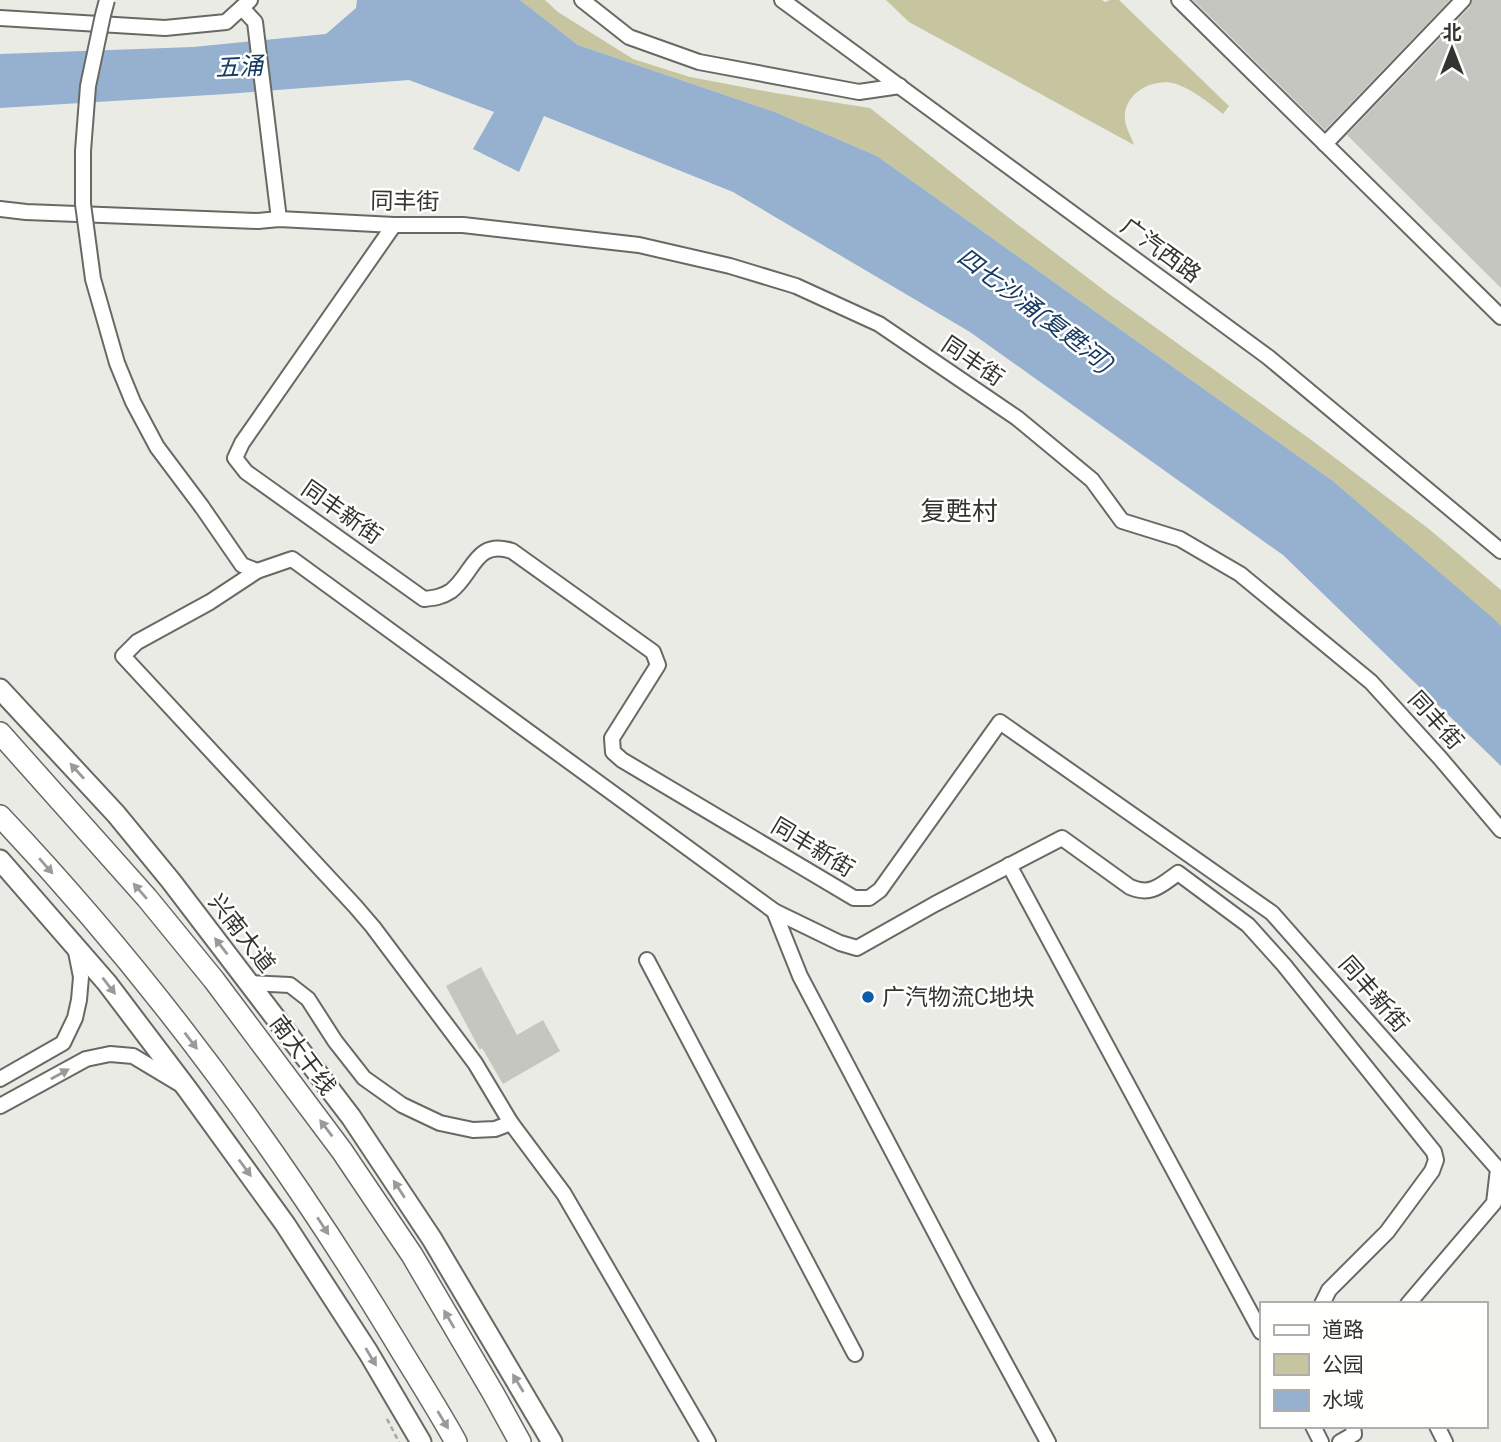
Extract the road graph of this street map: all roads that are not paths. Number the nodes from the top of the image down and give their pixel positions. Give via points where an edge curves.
1 (107, 0) edge
2 (582, 0) edge
3 (782, 0) edge
4 (1179, 0) edge
5 (1464, 0) edge
6 (246, 4) edge
7 (0, 18) edge
8 (900, 86) junction
9 (1325, 144) junction
10 (0, 209) edge
11 (279, 219) junction
12 (394, 225) junction
13 (1501, 317) edge
14 (1501, 551) edge
15 (257, 571) junction
16 (0, 689) edge
17 (0, 733) edge
18 (0, 816) edge
19 (1501, 830) edge
20 (0, 860) edge
21 (1009, 865) junction
22 (775, 911) junction
23 (74, 945) junction
24 (646, 960) dead end
25 (250, 983) junction
26 (0, 1079) edge
27 (188, 1090) junction
28 (0, 1106) edge
29 (511, 1124) junction
30 (1323, 1302) edge
31 (1410, 1302) edge
32 (1260, 1330) edge
33 (855, 1353) dead end
34 (1353, 1428) edge
35 (421, 1442) edge
36 (456, 1442) edge
37 (520, 1442) edge
38 (552, 1442) edge
39 (708, 1442) edge
40 (1048, 1442) edge
41 (1340, 1442) edge

1 - 15 street, bridge via 88,86 83,151 83,204 93,279 117,363 157,447 242,565
2 - 8 street via 629,37 699,62 859,92
3 - 8 street, 广汽西路
4 - 9 street
5 - 9 street
6 - 7 street via 226,22 165,28
6 - 11 street via 255,22
8 - 14 street, 广汽西路 via 1268,357
9 - 13 street
10 - 11 street, 同丰街
11 - 12 street, 同丰街
12 - 19 street, 同丰街 via 463,225 639,246 796,286 879,324 1017,418 1092,480 1122,521 1180,540 1240,574 1371,682
12 - 31 street, 同丰新街 via 242,443 235,458 246,472 424,598 438,598 452,590 485,551 498,547 512,551 653,652 658,665 612,738 613,752 854,898 869,898 880,890 1000,722 1272,913 1498,1169 1494,1203
15 - 22 street via 292,559
15 - 29 street via 137,642 123,656 373,927 475,1063
25 -> 16 main road, 兴南大道 via 116,814
37 -> 17 highway, 南大干线 via 412,1255 342,1151 214,980
18 -> 36 highway via 176,1021 292,1178
20 - 23 main road
21 - 22 street via 857,948
21 - 30 street via 1062,838 1139,891 1157,888 1178,873 1248,925 1434,1152 1432,1171 1392,1226 1329,1290
21 - 32 street
22 - 40 street via 800,976
23 - 26 street via 79,1000 63,1043
23 -> 27 main road
24 - 33 street
25 - 29 street via 289,985 308,999 364,1078 402,1105 440,1123 472,1130
38 -> 25 main road, 兴南大道 via 392,1178
28 -> 27 street via 86,1059 110,1054 133,1056
27 -> 35 main road via 285,1224
29 - 39 street via 564,1194
34 - 41 street via 1354,1434

